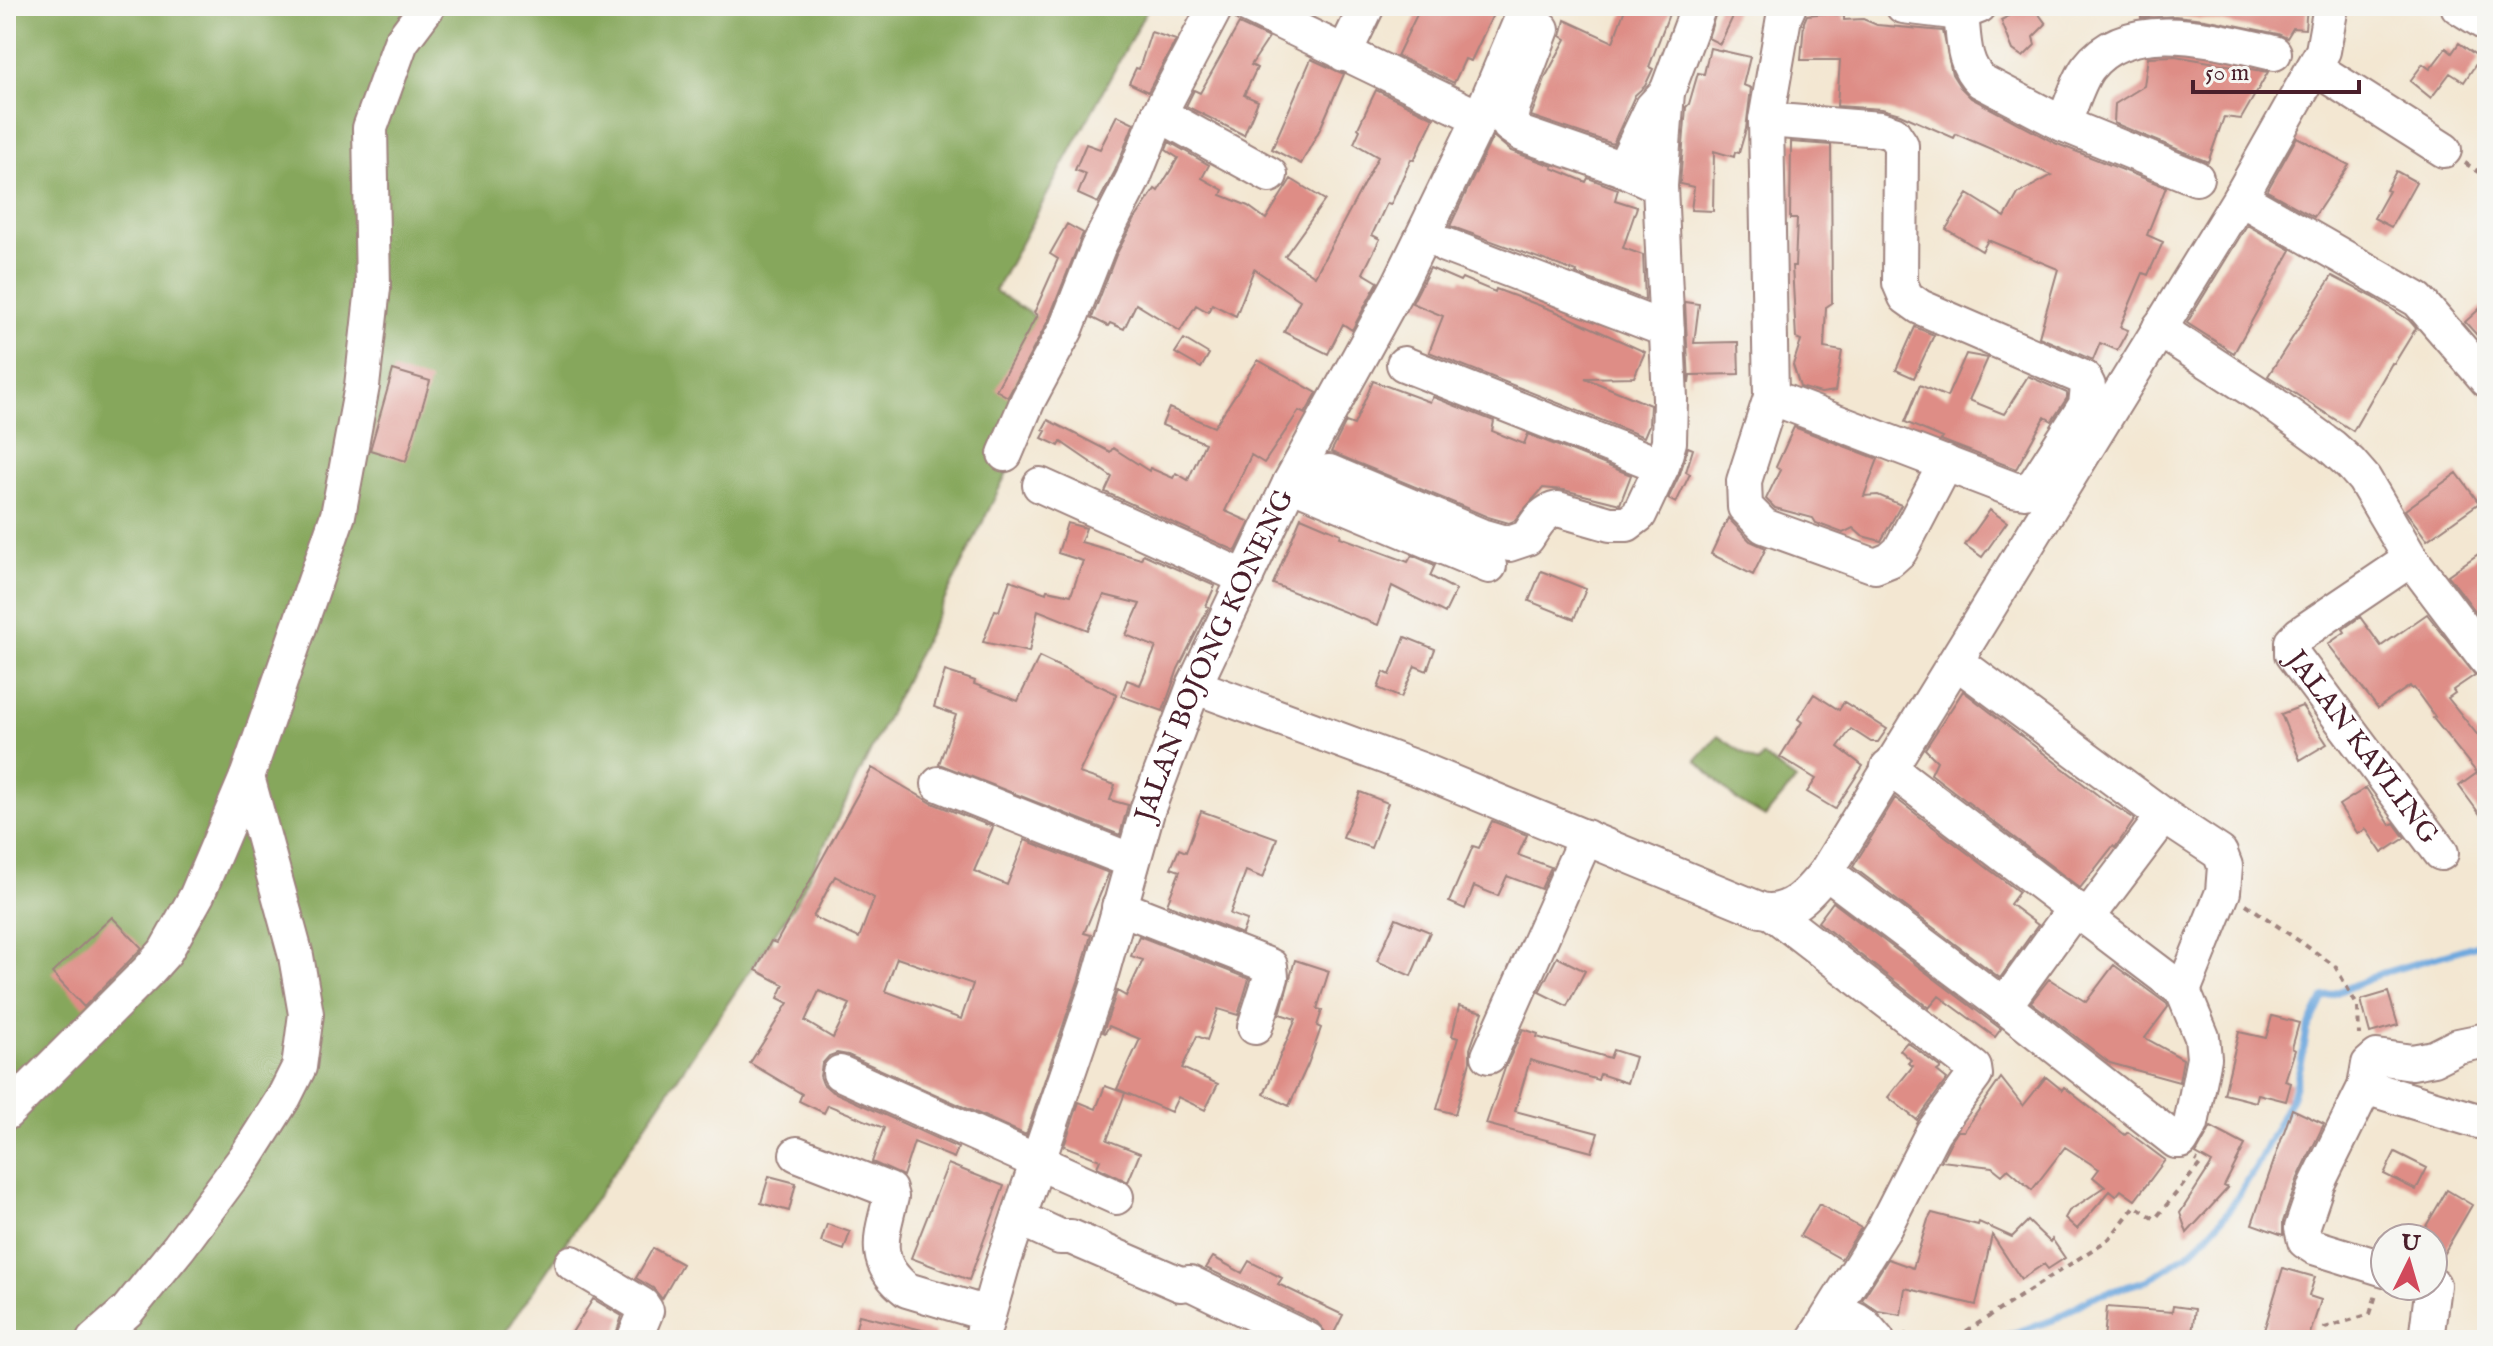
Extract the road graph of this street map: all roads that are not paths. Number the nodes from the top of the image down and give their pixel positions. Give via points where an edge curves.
1 (428, 6) edge
2 (1216, 6) edge
3 (1248, 6) edge
4 (1367, 6) edge
5 (1527, 6) edge
6 (1550, 6) edge
7 (1699, 6) edge
8 (1789, 6) edge
9 (1903, 6) edge
10 (2331, 6) edge
11 (2458, 6) edge
12 (1970, 10) edge
13 (2487, 24) edge
14 (2274, 53) dead end
15 (1344, 54) junction
16 (2315, 68) junction
17 (1667, 92) junction
18 (1159, 114) junction
19 (1480, 118) junction
20 (1766, 120) junction
21 (2063, 124) junction
22 (2444, 150) dead end
23 (1623, 169) junction
24 (1270, 175) dead end
25 (2196, 178) dead end
26 (1660, 186) junction
27 (2240, 198) junction
28 (1445, 245) dead end
29 (2160, 327) junction
30 (1667, 330) junction
31 (1404, 364) dead end
32 (2487, 380) edge
33 (1771, 397) junction
34 (1005, 454) dead end
35 (1946, 463) junction
36 (1662, 466) junction
37 (1329, 472) dead end
38 (1290, 483) junction
39 (1040, 485) dead end
40 (2411, 559) junction
41 (1489, 566) dead end
42 (1246, 578) junction
43 (2487, 660) edge
44 (1957, 662) junction
45 (1194, 686) junction
46 (1888, 767) junction
47 (247, 777) junction
48 (939, 784) dead end
49 (2164, 816) junction
50 (1586, 837) junction
51 (2441, 853) dead end
52 (1132, 861) junction
53 (1826, 872) junction
54 (1119, 907) junction
55 (1773, 913) junction
56 (2081, 913) junction
57 (2183, 991) junction
58 (2004, 1006) junction
59 (1255, 1027) dead end
60 (2487, 1040) edge
61 (1489, 1056) dead end
62 (840, 1073) dead end
63 (2367, 1076) junction
64 (6, 1113) edge
65 (2478, 1121) dead end
66 (797, 1154) dead end
67 (1039, 1163) junction
68 (1116, 1197) dead end
69 (1019, 1218) junction
70 (572, 1263) dead end
71 (2369, 1271) edge
72 (2431, 1302) edge
73 (985, 1327) edge
74 (1822, 1329) edge
75 (94, 1340) edge
76 (634, 1340) edge
77 (1308, 1340) edge
78 (1877, 1340) edge
79 (2426, 1340) edge

1 - 47 street via 401,42 370,128 373,288 362,386 338,515
2 - 18 street
3 - 15 street
4 - 15 street
5 - 19 street, JALAN BOJONG KONENG
6 - 23 street via 1509,125
7 - 17 street
8 - 20 street
9 - 12 street
10 - 16 street
11 - 13 street
12 - 21 street via 1966,57 1971,71
14 - 21 street via 2156,35 2125,41 2087,69
15 - 19 street
16 - 22 street
16 - 27 street
17 - 23 street via 1652,108
17 - 26 street
18 - 24 street
18 - 34 street
19 - 38 street, JALAN BOJONG KONENG via 1399,285
20 - 33 street
20 - 35 street via 1893,133 1901,145 1900,283 1906,297 2084,378 2086,405 2035,484 2025,491
21 - 25 street
23 - 26 street
26 - 30 street
27 - 29 street
27 - 32 street via 2418,300
28 - 30 street
29 - 40 street via 2350,463
29 - 44 street
30 - 36 street via 1670,418
31 - 36 street
33 - 35 street
33 - 35 street via 1744,481 1745,507 1764,526 1875,566 1900,551
36 - 37 street via 1639,515 1627,524 1558,509 1542,516 1527,538 1509,544
38 - 41 street
38 - 42 street, JALAN BOJONG KONENG
39 - 42 street
40 - 43 street
40 - 51 street, JALAN KAVLING via 2300,634 2292,642 2292,654
42 - 45 street, JALAN BOJONG KONENG
44 - 46 street
44 - 49 street
45 - 50 street
45 - 52 street, JALAN BOJONG KONENG
46 - 53 street
46 - 56 street
47 - 64 street via 197,895 165,952
47 - 75 street via 296,956 306,1014 299,1067 246,1157 179,1247 127,1311
48 - 52 street
49 - 56 street
49 - 57 street via 2220,853 2225,866 2223,892
50 - 55 street
50 - 61 street
52 - 54 street, JALAN BOJONG KONENG
53 - 55 street via 1806,896
53 - 58 street
54 - 59 street via 1270,966
54 - 67 street, JALAN BOJONG KONENG
55 - 74 street via 1974,1068 1975,1075 1933,1132 1883,1230
56 - 57 street
56 - 58 street
57 - 58 street via 2202,1037 2204,1058 2191,1124 2181,1141
60 - 63 street via 2412,1062 2377,1057
62 - 67 street
63 - 65 street
63 - 71 street via 2302,1228 2305,1241 2314,1247
66 - 73 street via 889,1190 881,1252 901,1285
67 - 68 street
67 - 69 street, JALAN BOJONG KONENG
69 - 73 street, JALAN BOJONG KONENG
69 - 77 street via 1180,1284 1190,1283
70 - 76 street via 642,1305 645,1320
72 - 79 street
74 - 78 street via 1844,1314

